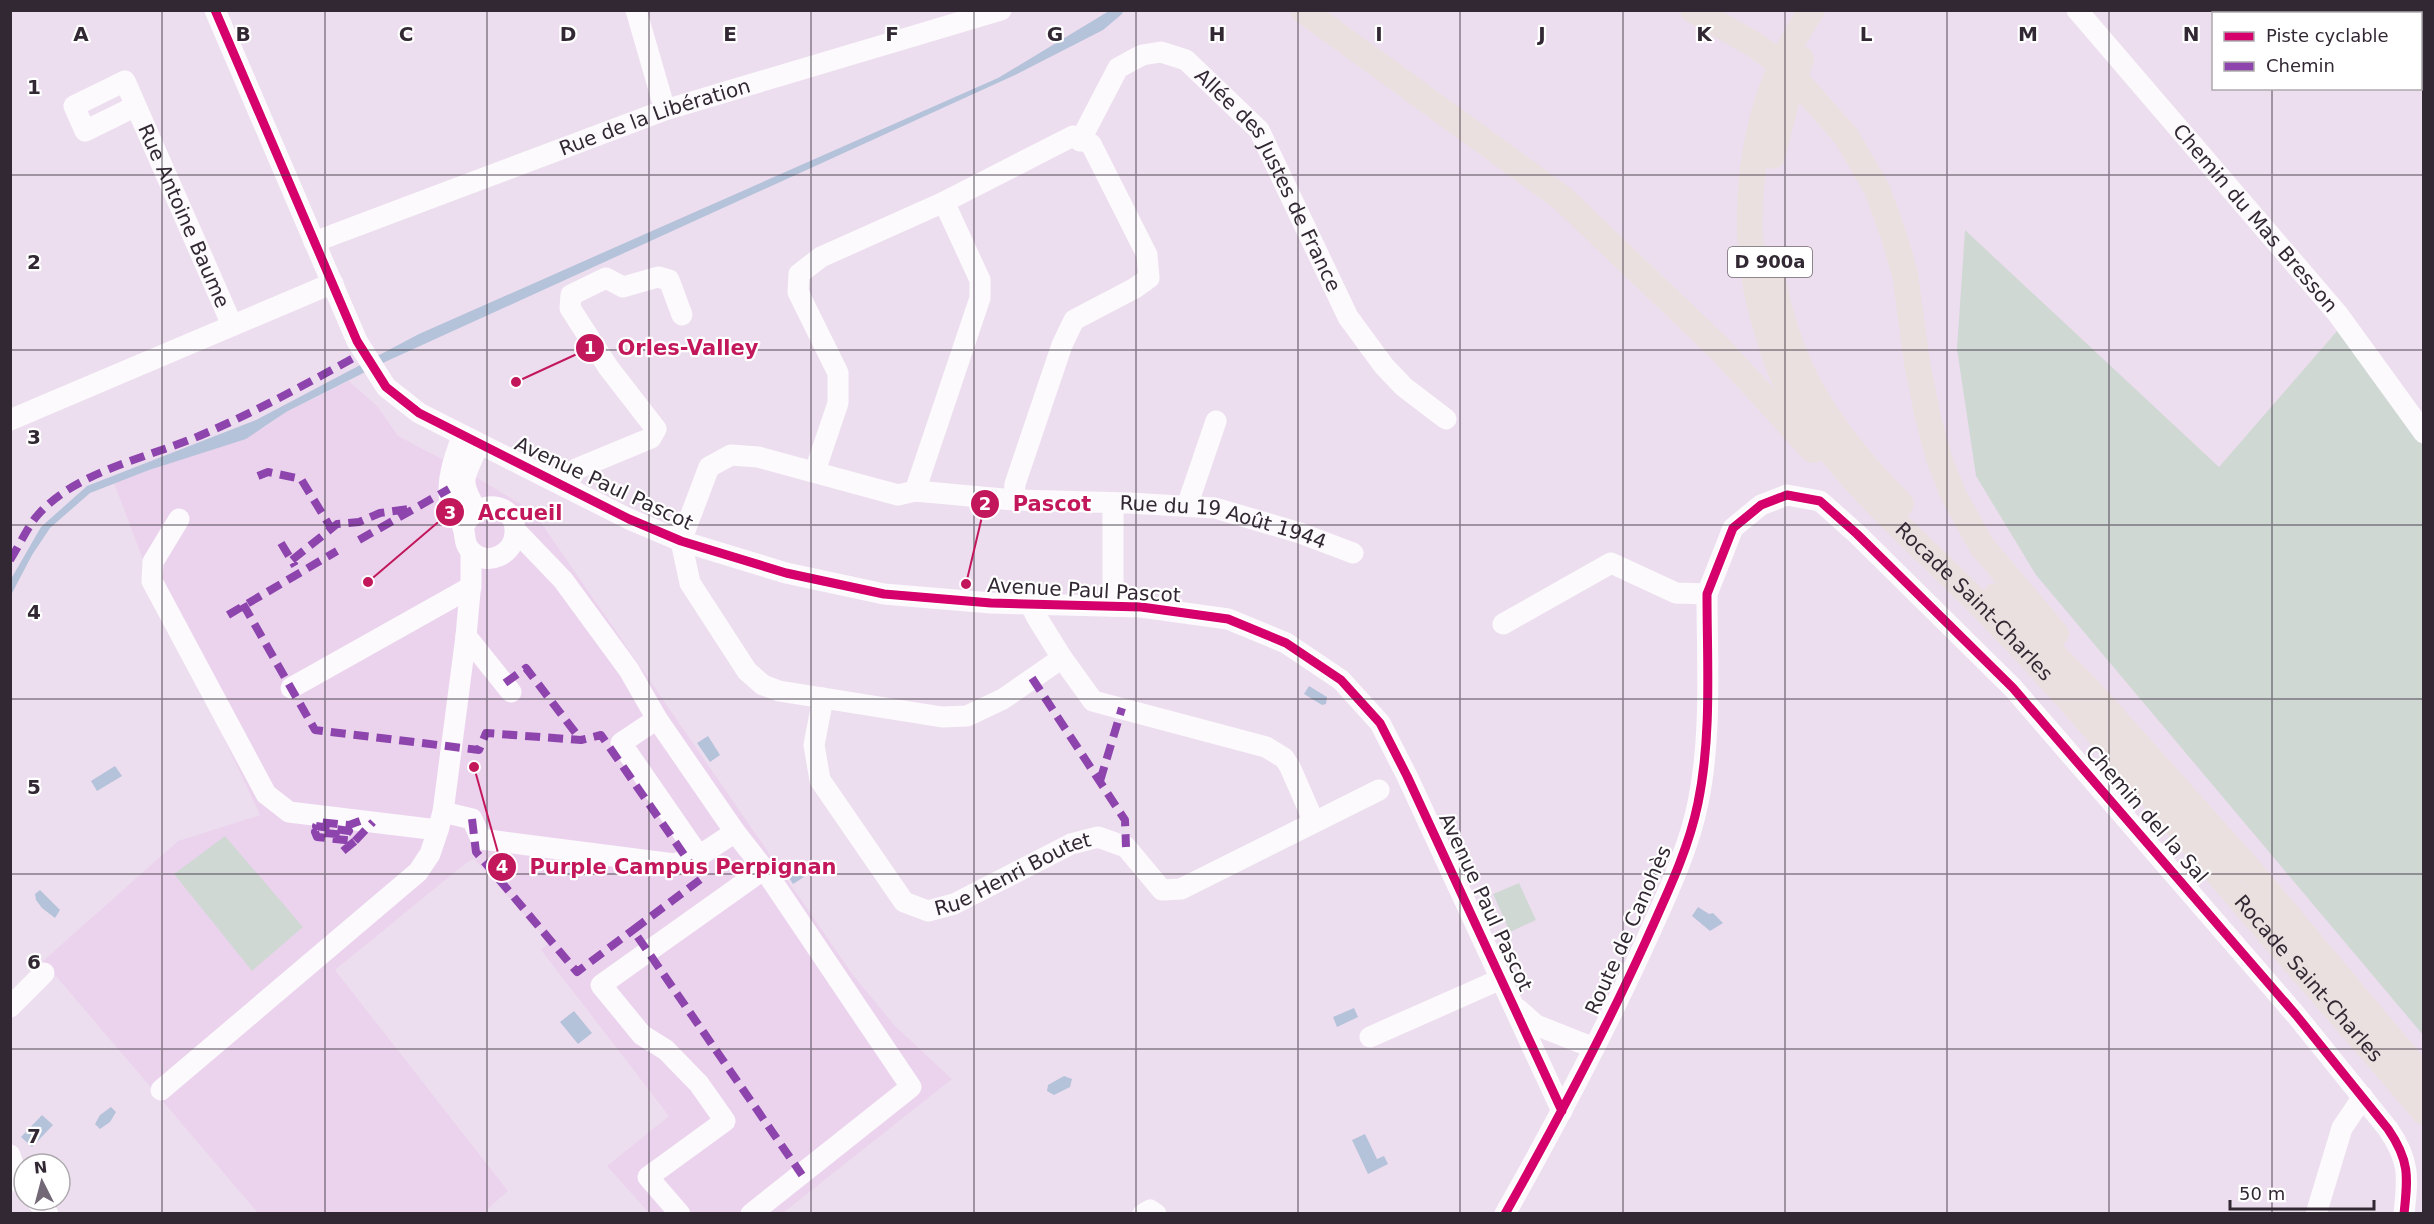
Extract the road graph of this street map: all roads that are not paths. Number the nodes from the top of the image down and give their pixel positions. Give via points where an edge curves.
1 (215, 10) edge
2 (636, 10) edge
3 (1001, 10) edge
4 (1304, 10) edge
5 (1694, 10) edge
6 (1812, 10) edge
7 (1830, 10) edge
8 (2077, 10) edge
9 (136, 106) dead end
10 (664, 110) junction
11 (1080, 141) junction
12 (944, 202) junction
13 (314, 242) junction
14 (333, 283) junction
15 (682, 315) dead end
16 (232, 325) junction
17 (1446, 418) dead end
18 (10, 420) edge
19 (1216, 421) dead end
20 (2424, 433) edge
21 (470, 440) junction
22 (815, 471) junction
23 (566, 487) junction
24 (915, 491) junction
25 (1787, 495) joint
26 (1014, 500) junction
27 (1113, 503) junction
28 (1187, 506) junction
29 (477, 509) junction
30 (179, 519) dead end
31 (463, 528) junction
32 (516, 531) junction
33 (681, 541) junction
34 (536, 553) junction
35 (1353, 553) dead end
36 (488, 555) junction
37 (471, 584) junction
38 (1707, 594) junction
39 (1031, 605) junction
40 (1115, 606) junction
41 (1503, 624) dead end
42 (466, 636) junction
43 (1062, 658) junction
44 (291, 688) dead end
45 (511, 692) dead end
46 (823, 698) junction
47 (657, 719) junction
48 (2108, 745) junction
49 (1380, 790) dead end
50 (441, 821) junction
51 (1314, 822) junction
52 (735, 832) junction
53 (699, 856) junction
54 (2248, 868) junction
55 (764, 869) junction
56 (44, 973) dead end
57 (1501, 979) junction
58 (10, 1007) edge
59 (1515, 1007) junction
60 (1370, 1037) dead end
61 (1594, 1048) junction
62 (2424, 1078) edge
63 (161, 1090) dead end
64 (2363, 1097) junction
65 (1562, 1111) junction
66 (2424, 1112) edge
67 (680, 1214) edge
68 (751, 1214) edge
69 (1143, 1214) edge
70 (1156, 1214) edge
71 (1505, 1214) edge
72 (2316, 1214) edge
73 (2404, 1214) edge

1 - 13 street, Avenue Paul Pascot
2 - 10 street
3 - 10 street, Rue de la Libération
4 - 48 main road via 1562,198 1720,349 1901,542
5 - 54 main road via 1786,68 1846,136 1877,189 1905,274 1917,363 1939,459 1954,496 1981,544
6 - 48 main road, Rocade Saint-Charles / D 900a via 1794,36 1771,89 1756,144 1751,196 1751,244 1759,306 1782,374 1804,415 1848,475 2002,626
7 - 54 main road, Rocade Saint-Charles / D 900a via 1801,58 1786,99 1769,180 1770,261 1776,299 1797,363 1834,426 1889,492 2088,689
8 - 20 street, Chemin du Mas Bresson via 2337,313
9 - 16 street, Rue Antoine Baume
10 - 13 street, Rue de la Libération
11 - 12 street via 1073,136
11 - 17 street, Allée des Justes de France via 1118,68 1142,55 1161,52 1186,60 1259,130 1348,317 1404,387
11 - 26 street via 1091,144 1148,255 1149,278 1074,320 1015,484
12 - 22 street via 821,257 799,274 798,292 838,373 838,403
12 - 24 street via 980,280 980,298
13 - 14 street, Avenue Paul Pascot
14 - 16 street
14 - 21 street, Avenue Paul Pascot via 357,341 386,387 419,413
15 - 23 street via 669,280 658,277 623,287 606,278 571,295 570,308 656,429 651,438 576,470
16 - 18 street
19 - 28 street
21 - 23 street, Avenue Paul Pascot
21 - 29 street via 465,491
21 - 31 street via 449,480 452,511
22 - 24 street, Rue du 19 Août 1944 via 898,495
22 - 33 street, Rue du 19 Août 1944 via 758,457 730,455 710,467
23 - 33 street, Avenue Paul Pascot
24 - 26 street, Rue du 19 Août 1944
25 - 38 street, Route de Canohès via 1761,505 1733,528
25 - 64 street, Chemin del la Sal via 1820,501 2013,688
26 - 27 street, Rue du 19 Août 1944
27 - 28 street, Rue du 19 Août 1944
27 - 40 street
28 - 35 street, Rue du 19 Août 1944 via 1215,508
29 - 31 street
29 - 32 street via 501,508 511,517
30 - 50 street via 153,562 152,581 266,794 290,812
31 - 36 street via 464,541
32 - 34 street
32 - 36 street via 513,544
33 - 39 street, Avenue Paul Pascot via 786,573 884,594
33 - 46 street via 690,583 747,671 763,685 779,691
34 - 36 street
34 - 47 street via 563,580 629,670
36 - 37 street
37 - 42 street
37 - 44 street
38 - 41 street via 1676,593 1611,563
38 - 61 street, Route de Canohès via 1707,744 1698,804 1675,877
39 - 40 street, Avenue Paul Pascot
39 - 43 street
40 - 57 street, Avenue Paul Pascot via 1228,619 1286,643 1341,680 1380,723
42 - 45 street
42 - 50 street
43 - 46 street via 1003,699 967,716 942,717
43 - 51 street via 1094,701 1266,747 1284,758
46 - 51 street, Rue Henri Boutet via 814,745 819,780 904,902 928,910 954,904 1071,844 1098,837 1126,847 1162,891 1181,890
47 - 52 street
47 - 53 street via 621,743
48 - 66 main road, Rocade Saint-Charles / D 900a
49 - 51 street, Rue Henri Boutet
50 - 53 street via 472,819 481,839 674,864
50 - 63 street via 430,854 418,872
52 - 53 street
52 - 55 street
54 - 62 main road, Rocade Saint-Charles / D 900a
55 - 67 street via 601,985 642,1035 666,1050 699,1084 725,1121 648,1177
55 - 68 street via 911,1087
56 - 58 street
57 - 59 street, Avenue Paul Pascot
57 - 60 street
59 - 61 street, Avenue Paul Pascot via 1536,1025
59 - 65 street, Avenue Paul Pascot
61 - 65 street, Route de Canohès
64 - 72 street via 2342,1128
64 - 73 street, Chemin del la Sal via 2401,1149 2408,1182
65 - 71 street, Route de Canohès
69 - 70 street via 1150,1210

